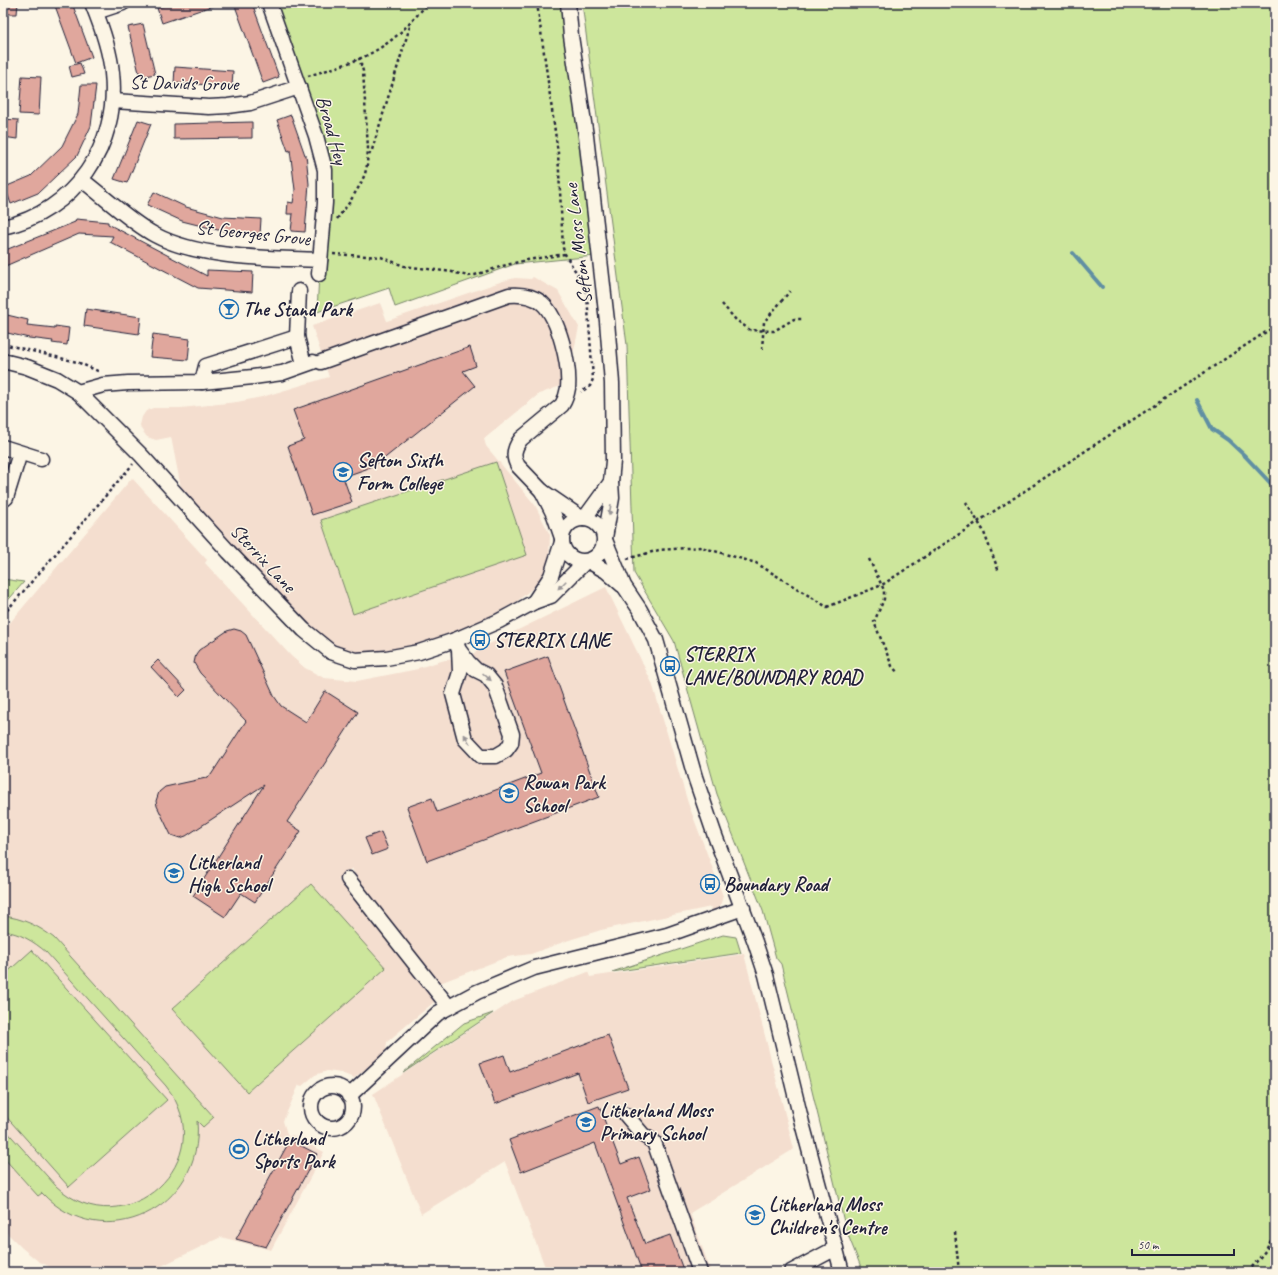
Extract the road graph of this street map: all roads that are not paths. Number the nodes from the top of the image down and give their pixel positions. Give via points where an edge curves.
1 (123, 3) edge
2 (269, 3) edge
3 (568, 3) edge
4 (94, 8) edge
5 (298, 83) junction
6 (113, 101) junction
7 (82, 180) junction
8 (3, 227) edge
9 (320, 262) joint
10 (299, 291) dead end
11 (297, 337) junction
12 (3, 361) edge
13 (313, 363) junction
14 (202, 382) junction
15 (78, 392) junction
16 (3, 447) edge
17 (20, 453) junction
18 (41, 459) dead end
19 (611, 482) junction
20 (542, 491) junction
21 (6, 498) dead end
22 (583, 519) junction
23 (605, 539) junction
24 (562, 540) junction
25 (587, 561) junction
26 (624, 586) junction
27 (534, 602) junction
28 (457, 645) junction
29 (348, 880) dead end
30 (743, 908) junction
31 (449, 1007) junction
32 (349, 1096) dead end
33 (626, 1115) dead end
34 (836, 1248) junction
35 (700, 1272) edge
36 (791, 1272) edge
37 (842, 1272) edge
38 (847, 1272) edge

1 - 4 street
2 - 5 street, Broad Hey
3 - 19 street, Sefton Moss Lane via 586,136 608,337 614,428
4 - 6 street via 110,58
5 - 6 street, St Davids Grove via 250,103 228,106
5 - 9 street, Broad Hey via 325,170
6 - 7 street via 105,138
7 - 8 street via 54,206 28,219
7 - 9 street, St Georges Grove via 138,224 172,243 213,252
10 - 11 street
11 - 13 street
11 - 14 street via 206,366
12 - 15 street, Sterrix Lane via 57,379
13 - 14 street via 282,373
13 - 20 street via 509,295 534,298 547,309 555,324 567,377 567,393 562,405 516,444 515,461
14 - 15 street via 128,383
15 - 28 street, Sterrix Lane via 141,455 304,630 331,652 355,660 386,658
16 - 17 street
17 - 18 street
17 - 21 street
19 - 22 street
19 -> 23 street, Sefton Moss Lane via 612,498
20 - 22 street
20 - 24 street via 554,515
22 - 23 street via 595,522
22 - 24 street via 571,523 563,532
23 - 25 street via 598,556
23 - 26 street
24 - 25 street via 568,555 573,559
24 - 27 street, Sterrix Lane via 551,576
25 - 26 street via 606,571
25 -> 27 street, Sterrix Lane via 551,596
26 - 30 street via 656,640 695,777
27 - 28 street, Sterrix Lane
28 -> 28 street via 468,662 486,675 495,686 512,734 511,743 506,750 496,756 481,756 465,739 453,694 460,672
29 - 31 street
30 - 31 street via 668,935 534,968 476,992
30 - 34 street via 766,975
31 - 32 street via 438,1013
33 - 35 street via 643,1135 654,1142
34 - 36 street
34 - 37 street
34 - 38 street

